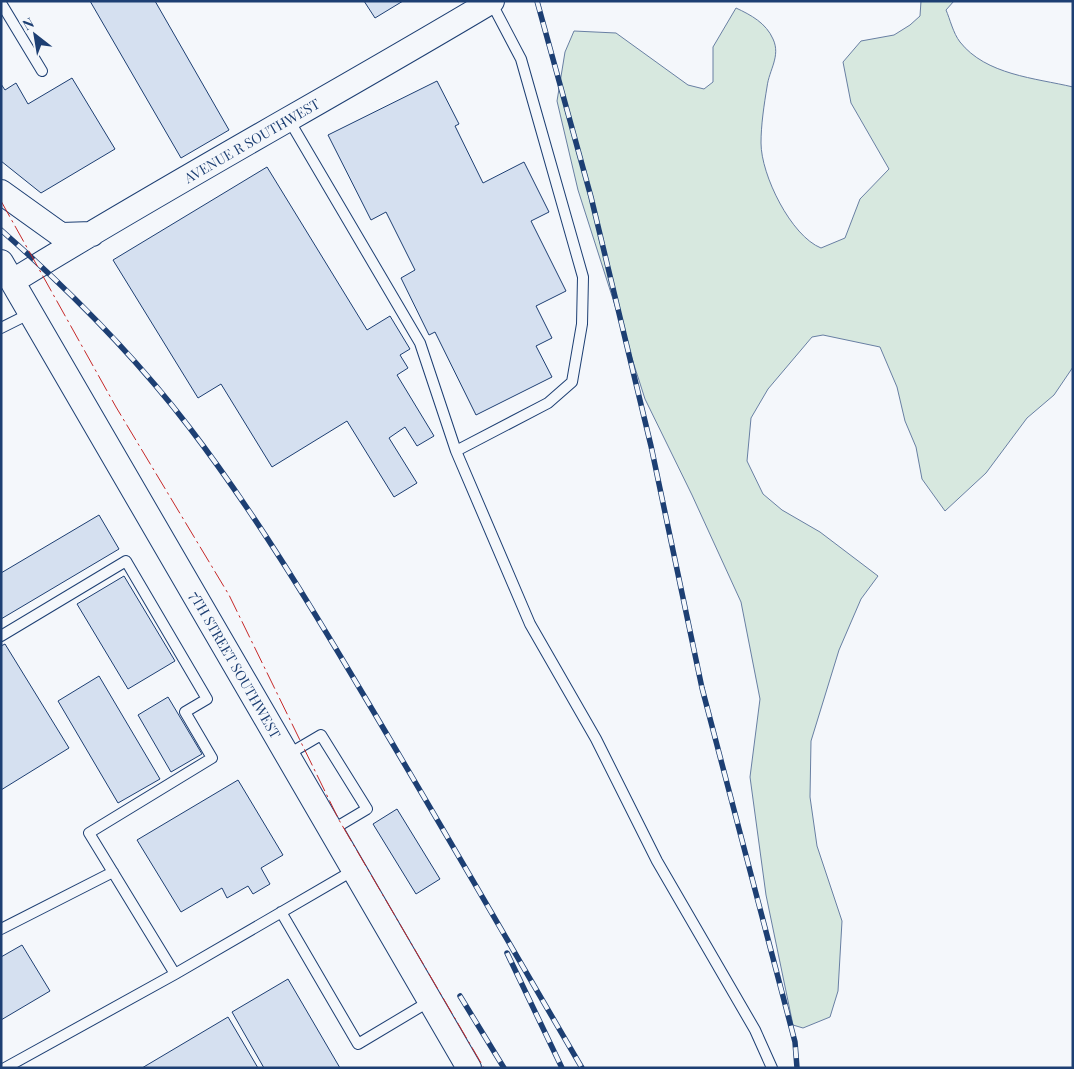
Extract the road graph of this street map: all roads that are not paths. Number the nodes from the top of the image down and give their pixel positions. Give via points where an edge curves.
1 (491, 1) edge
2 (1, 3) edge
3 (42, 72) dead end
4 (289, 120) junction
5 (1, 192) edge
6 (92, 234) junction
7 (7, 272) edge
8 (31, 313) junction
9 (1, 328) edge
10 (456, 451) junction
11 (1, 636) edge
12 (286, 755) junction
13 (330, 831) junction
14 (354, 870) junction
15 (113, 872) junction
16 (281, 912) junction
17 (1, 929) edge
18 (175, 974) junction
19 (430, 1002) junction
20 (5, 1068) edge
21 (470, 1068) edge
22 (772, 1068) edge

1 - 4 street, AVENUE R SOUTHWEST
1 - 10 lane via 521,59 583,277 582,324 572,382 548,403
2 - 3 lane
4 - 6 street, AVENUE R SOUTHWEST
4 - 10 lane via 420,344
5 - 6 street via 61,235
6 - 7 street, AVENUE R SOUTHWEST
7 - 8 street, 7TH STREET SOUTHWEST
8 - 9 lane
8 - 12 street, 7TH STREET SOUTHWEST
10 - 22 lane via 530,624 596,739 657,861 755,1030
11 - 15 lane via 126,561 207,699 185,712 212,758 89,833
12 - 13 street, 7TH STREET SOUTHWEST
12 - 13 lane via 321,734 367,809
13 - 14 street, 7TH STREET SOUTHWEST
14 - 16 lane
14 - 19 street, 7TH STREET SOUTHWEST
15 - 17 lane
15 - 18 lane
16 - 18 lane
16 - 19 lane via 358,1044
18 - 20 lane
19 - 21 street, 7TH STREET SOUTHWEST

